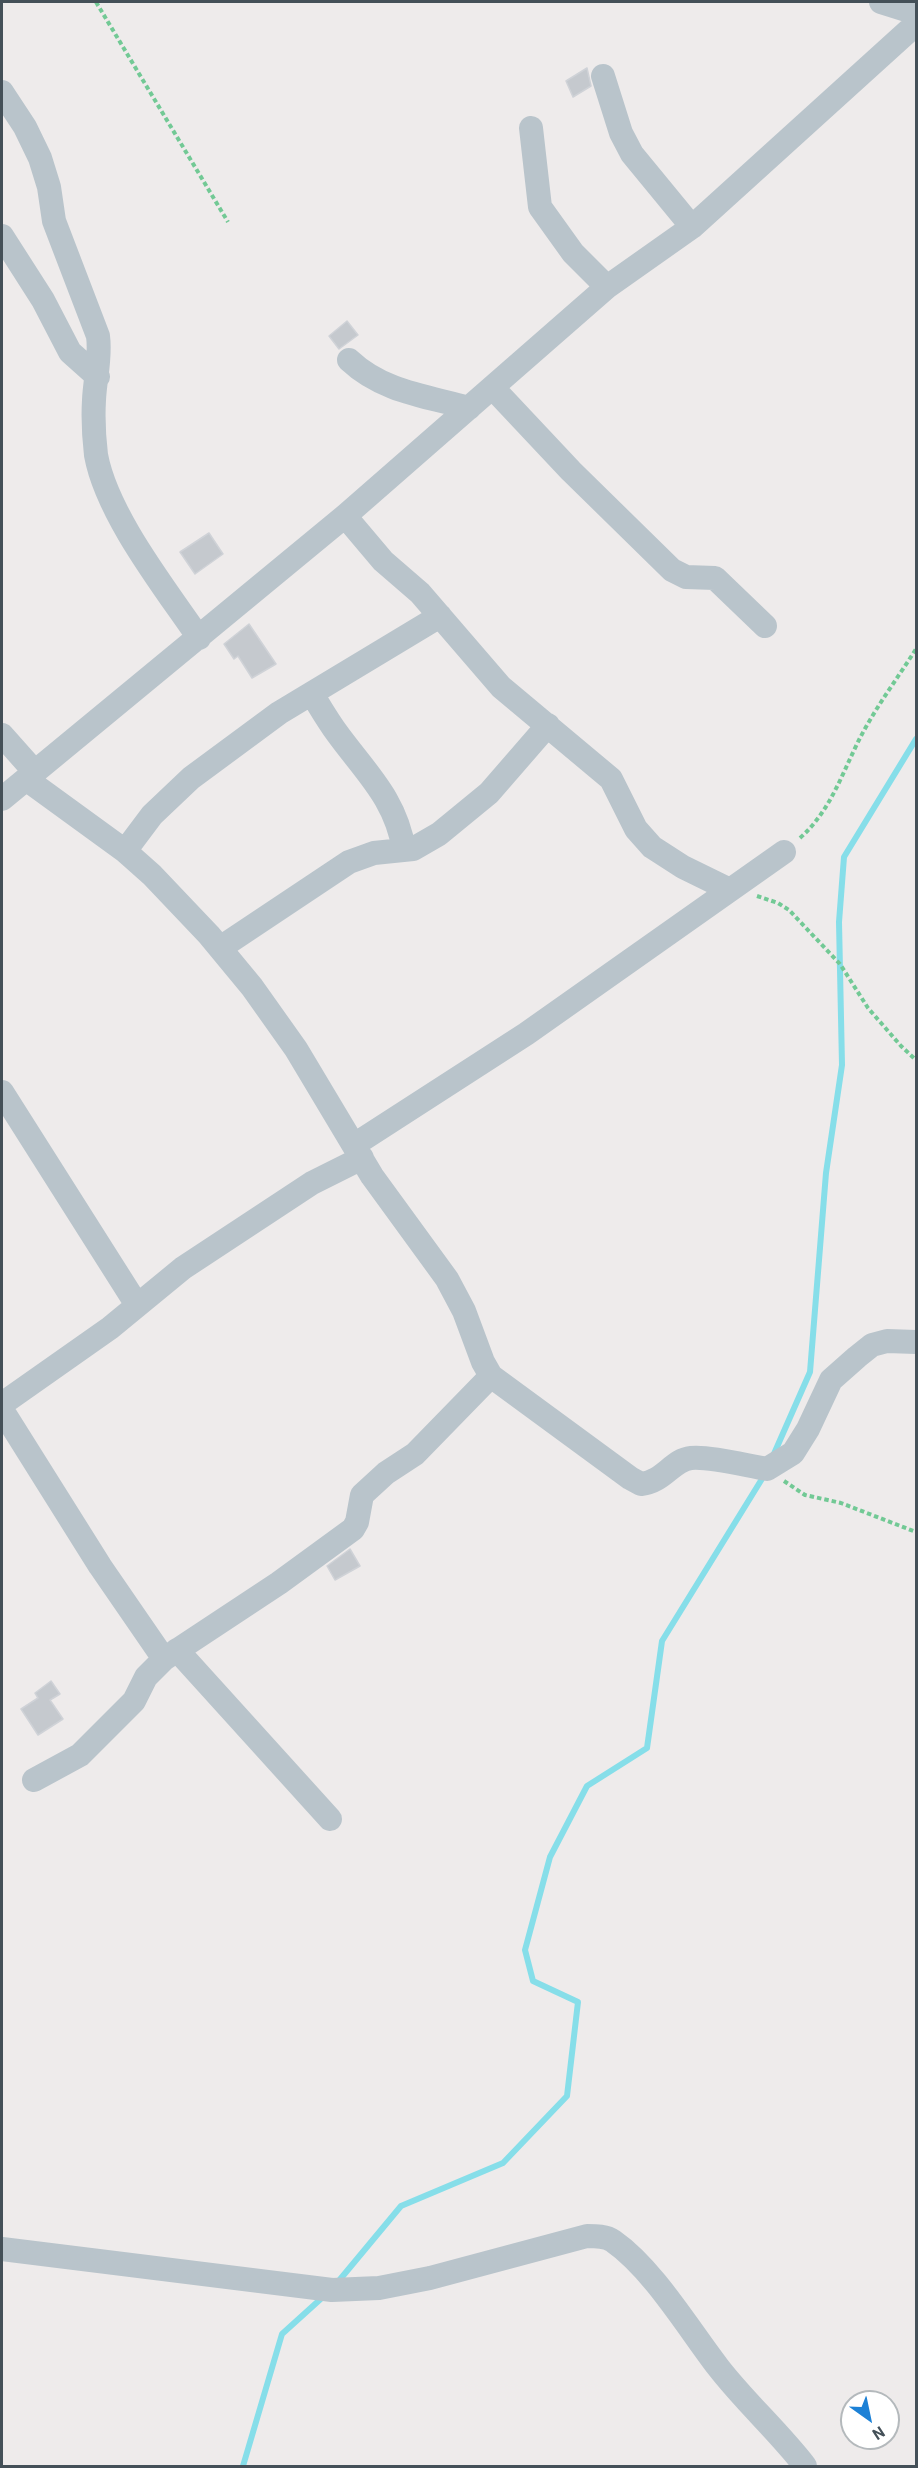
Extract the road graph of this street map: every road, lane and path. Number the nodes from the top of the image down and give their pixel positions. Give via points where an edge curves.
1 (96, 2) edge
2 (881, 2) edge
3 (916, 13) edge
4 (916, 24) edge
5 (603, 76) dead end
6 (2, 92) edge
7 (531, 128) dead end
8 (228, 222) dead end
9 (692, 227) junction
10 (2, 236) edge
11 (608, 287) junction
12 (350, 360) dead end
13 (98, 377) junction
14 (493, 388) junction
15 (469, 408) junction
16 (345, 516) junction
17 (440, 615) junction
18 (765, 626) dead end
19 (199, 638) junction
20 (916, 649) edge
21 (312, 694) junction
22 (548, 725) junction
23 (2, 735) edge
24 (30, 775) junction
25 (2, 799) edge
26 (404, 850) junction
27 (125, 851) junction
28 (784, 852) joint
29 (730, 890) junction
30 (220, 948) junction
31 (916, 1060) edge
32 (2, 1092) edge
33 (358, 1151) junction
34 (137, 1305) junction
35 (916, 1342) edge
36 (491, 1376) junction
37 (2, 1404) edge
38 (2, 1410) edge
39 (767, 1469) junction
40 (916, 1532) edge
41 (171, 1654) junction
42 (34, 1780) dead end
43 (330, 1819) dead end
44 (2, 2249) edge
45 (805, 2466) edge

1 - 8 path
2 - 3 street
4 - 9 street
5 - 9 street via 632,154
6 - 13 street via 40,158 54,222 98,336
7 - 11 street via 540,207 573,253
9 - 11 street
10 - 13 street via 43,300 70,352
11 - 14 street
12 - 15 street via 364,374 389,387
13 - 19 street via 94,399 96,455 108,494 150,567
14 - 15 street
14 - 18 street via 570,471 672,570 686,577 715,578
15 - 16 street
16 - 17 street via 383,561
16 - 19 street
17 - 21 street
17 - 22 street via 501,687
19 - 24 street
20 - 28 path via 858,742 830,804
21 - 26 street via 399,820
21 - 27 street via 279,713 191,778 152,815
22 - 26 street via 489,793 460,819 413,849
22 - 29 street via 611,778 636,829 652,847
23 - 24 street
24 - 25 street
24 - 27 street
26 - 30 street via 374,852 350,862
27 - 30 street
28 - 29 street
29 - 31 path via 772,901 789,910 840,964 868,1008
29 - 33 street
30 - 33 street via 296,1049
32 - 34 street
33 - 34 street via 183,1268
33 - 36 street via 447,1279
34 - 37 street
35 - 39 street via 887,1341 872,1345 857,1357 831,1380 793,1453
36 - 39 street via 641,1484 658,1480 691,1458
36 - 41 street via 416,1454 386,1473 362,1495 353,1529
38 - 41 street via 100,1566
39 - 40 path via 805,1495 841,1503
41 - 42 street via 147,1677 134,1701 80,1755
41 - 43 street
44 - 45 street via 332,2290 380,2288 430,2278 587,2236 611,2239 628,2253 719,2368

